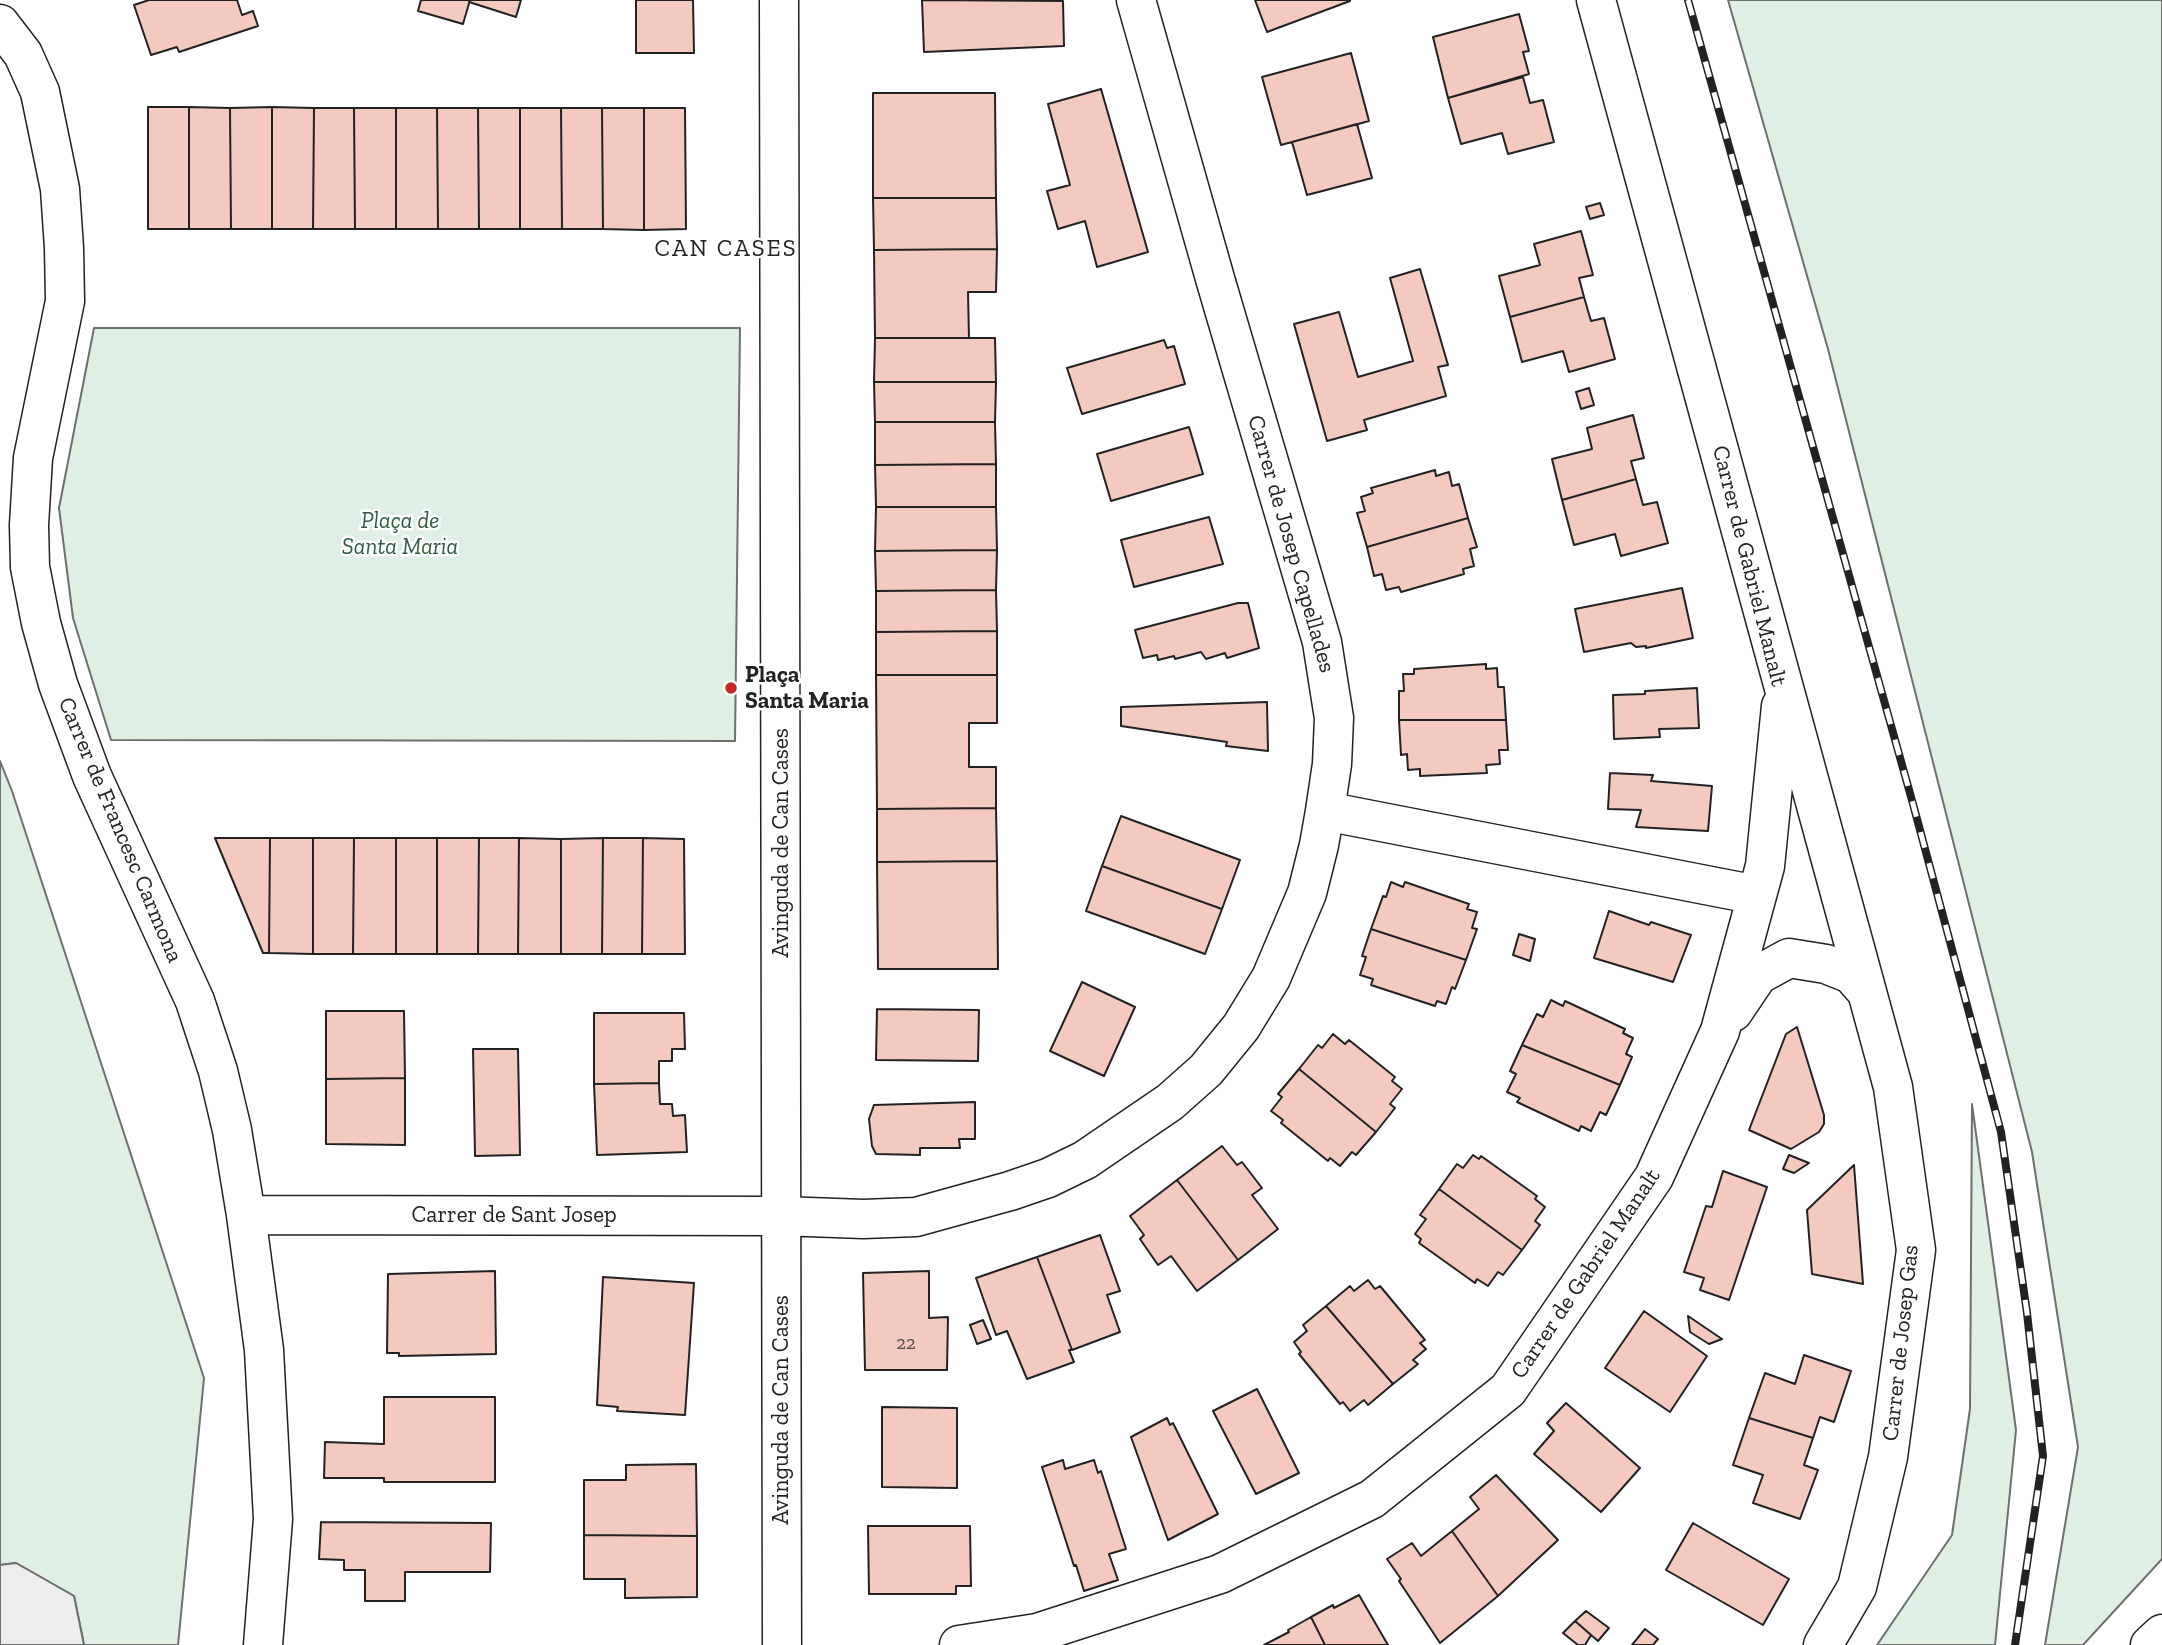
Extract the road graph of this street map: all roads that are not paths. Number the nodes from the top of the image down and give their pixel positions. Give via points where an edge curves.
1 (779, 0) edge
2 (1136, 0) edge
3 (1596, 0) edge
4 (0, 24) edge
5 (1783, 683) junction
6 (1325, 811) junction
7 (1757, 895) junction
8 (1866, 991) junction
9 (1720, 1031) junction
10 (246, 1215) junction
11 (781, 1216) junction
12 (2162, 1634) edge
13 (263, 1645) edge
14 (782, 1645) edge
15 (959, 1645) edge
16 (1823, 1645) edge
17 (2150, 1645) edge

1 - 11 street, Avinguda de Can Cases
2 - 6 street, Carrer de Josep Capellades via 1322,642 1335,718
3 - 5 street, Carrer de Gabriel Manalt
4 - 10 street, Carrer de Francesc Carmona via 23,54 40,92 61,201 65,301 33,458 29,525 30,567 41,623 92,776 195,1001 218,1071
5 - 7 street, Carrer de Gabriel Manalt via 1765,866
5 - 8 street, Carrer de Josep Gas
6 - 7 street
6 - 11 street, Carrer de Josep Capellades via 1307,893 1271,978 1241,1027 1206,1070 1170,1102 1085,1160 1010,1191 916,1217
7 - 9 street, Carrer de Gabriel Manalt
8 - 9 street via 1850,974 1826,964 1789,958 1758,975
8 - 16 street, Carrer de Josep Gas via 1893,1087 1916,1250 1888,1457 1857,1587
9 - 15 street, Carrer de Gabriel Manalt via 1654,1177 1508,1390 1383,1491 1220,1573 1037,1633
10 - 11 street, Carrer de Sant Josep
10 - 13 street, Carrer de Francesc Carmona via 264,1350 273,1520
11 - 14 street, Avinguda de Can Cases
12 - 17 street

